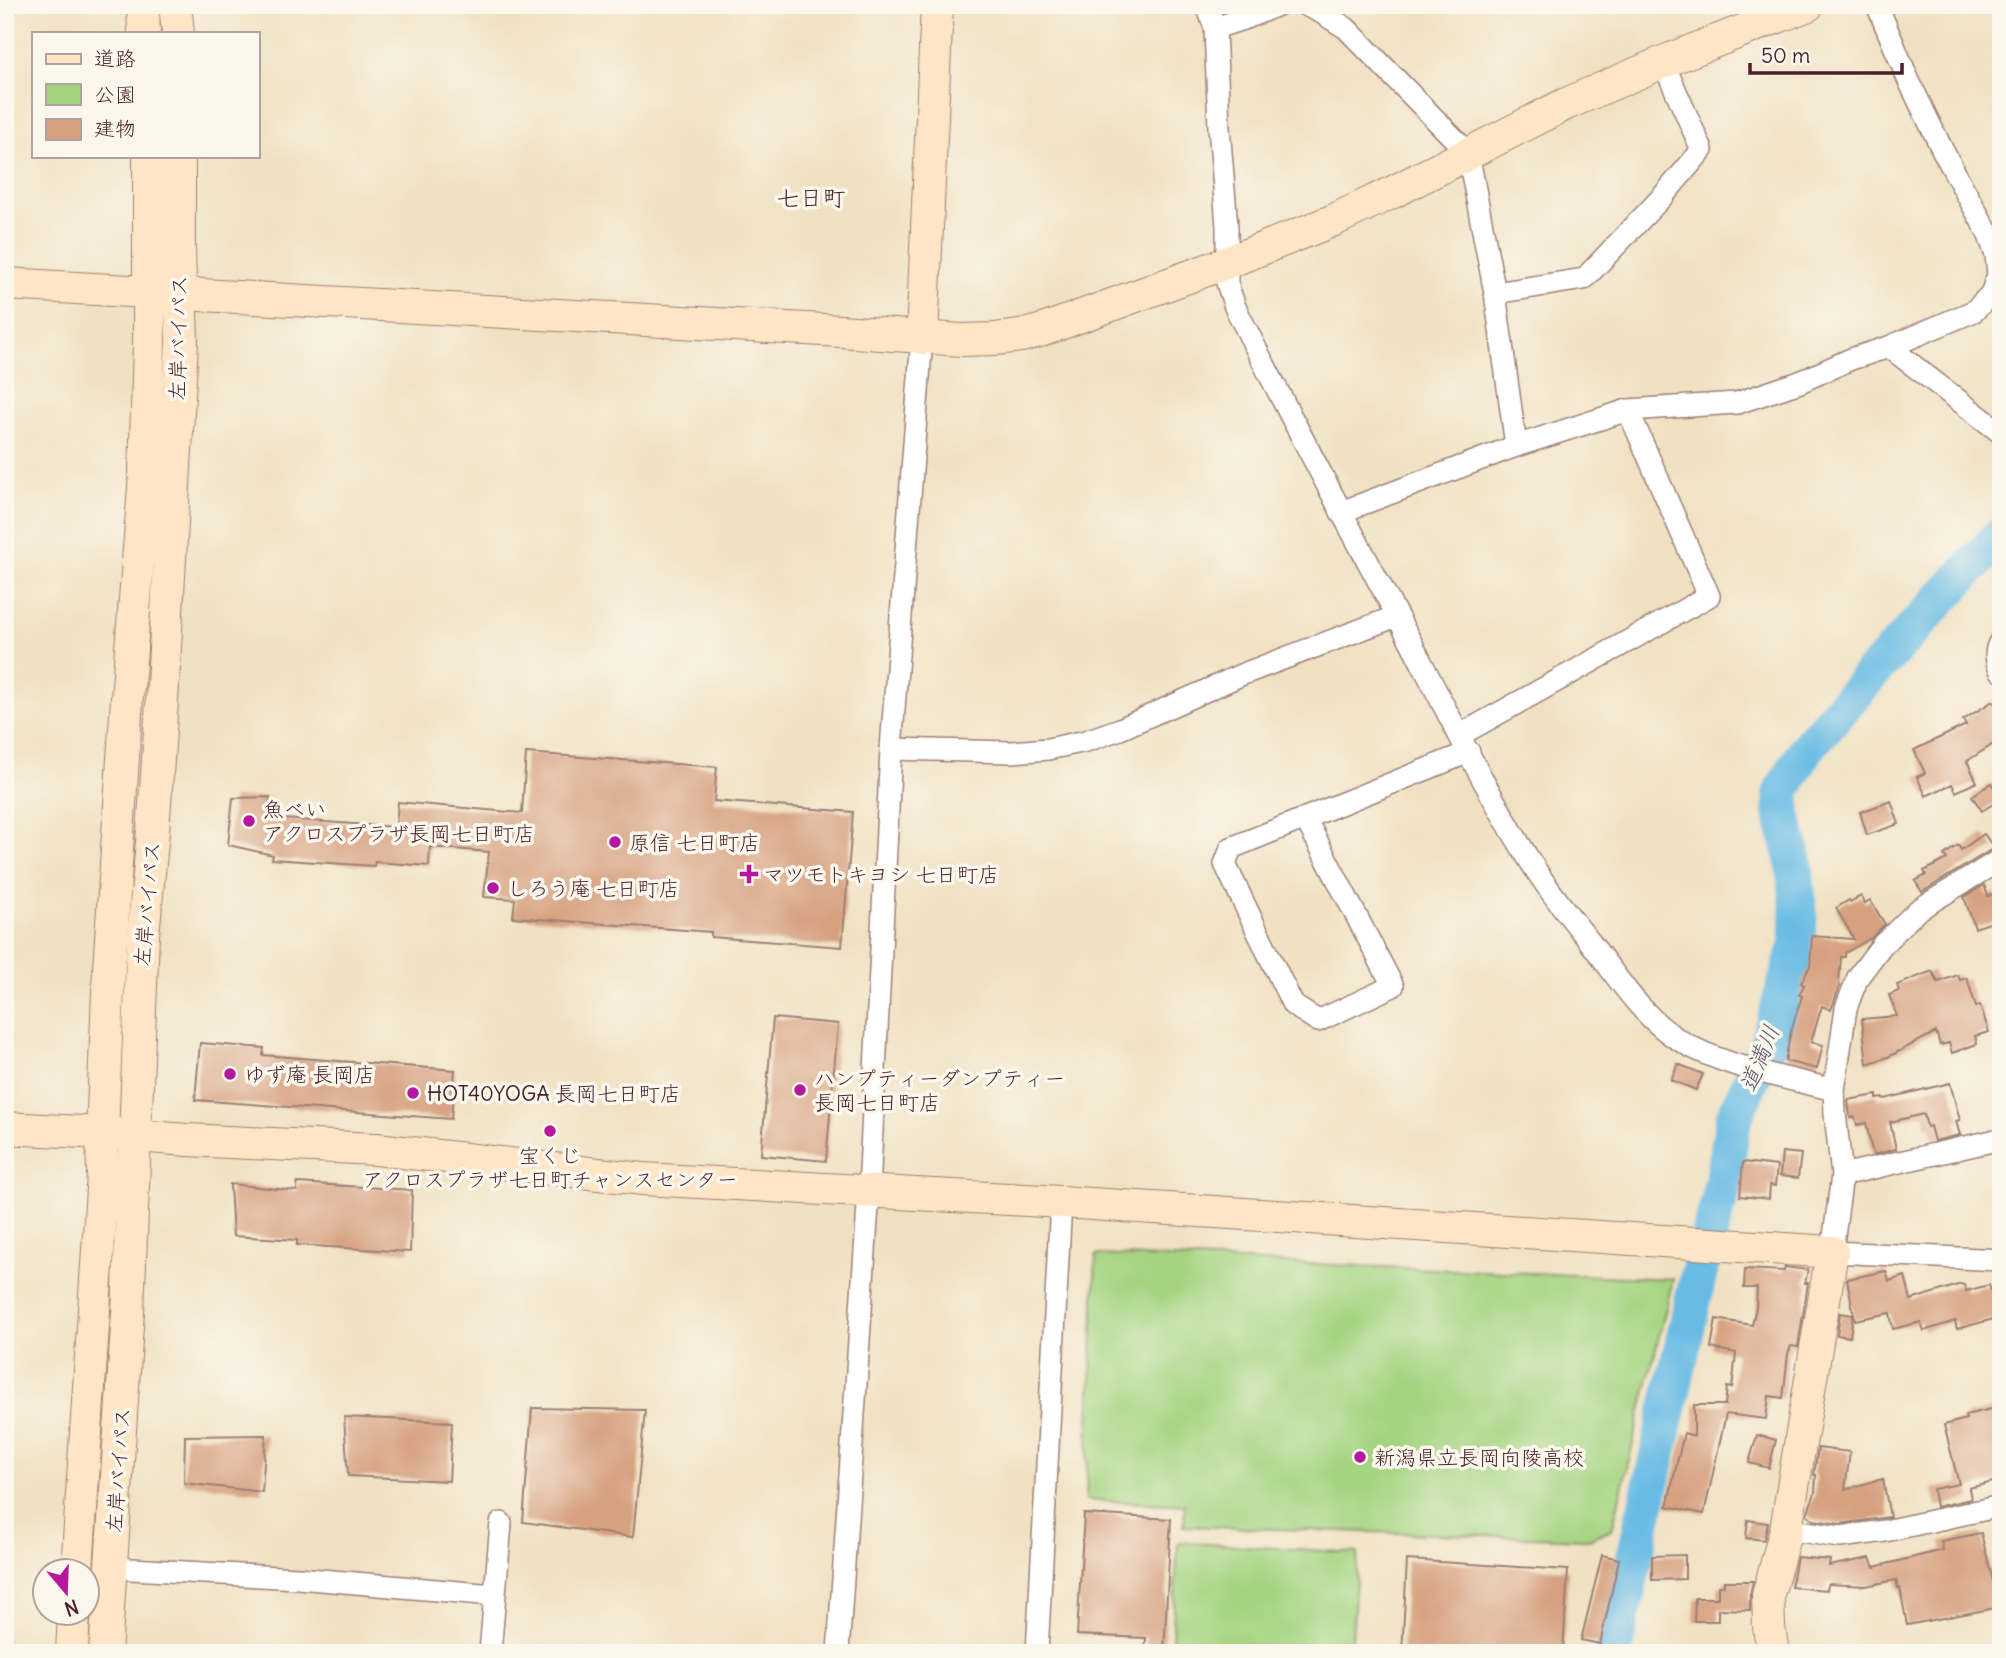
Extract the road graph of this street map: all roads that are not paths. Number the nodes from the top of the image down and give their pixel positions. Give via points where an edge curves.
1 (143, 5) edge
2 (175, 5) edge
3 (937, 5) edge
4 (1207, 5) edge
5 (1278, 5) edge
6 (1305, 5) edge
7 (1808, 5) edge
8 (1877, 5) edge
9 (1215, 28) junction
10 (144, 32) edge
11 (178, 32) edge
12 (1663, 62) junction
13 (1468, 153) junction
14 (149, 158) edge
15 (179, 158) edge
16 (1226, 263) junction
17 (5, 284) edge
18 (1998, 284) edge
19 (165, 292) junction
20 (1495, 293) junction
21 (922, 338) junction
22 (1889, 347) junction
23 (1628, 410) junction
24 (2001, 433) edge
25 (1516, 446) junction
26 (1341, 512) junction
27 (1396, 616) junction
28 (2001, 640) edge
29 (2001, 671) edge
30 (1464, 744) junction
31 (891, 749) junction
32 (1305, 818) junction
33 (2001, 859) edge
34 (1834, 1090) junction
35 (5, 1128) edge
36 (102, 1133) junction
37 (134, 1136) junction
38 (2001, 1139) edge
39 (1842, 1175) junction
40 (869, 1191) junction
41 (1061, 1202) junction
42 (1832, 1252) junction
43 (2001, 1260) edge
44 (2001, 1506) edge
45 (501, 1523) dead end
46 (1786, 1529) junction
47 (78, 1556) edge
48 (112, 1569) junction
49 (494, 1595) junction
50 (73, 1626) edge
51 (72, 1653) edge
52 (105, 1653) edge
53 (490, 1653) edge
54 (838, 1653) edge
55 (1037, 1653) edge
56 (1773, 1653) edge

1 - 10 street
2 - 11 street
3 - 21 street
4 - 9 street
5 - 9 street
6 - 13 street via 1346,28
7 - 12 street
8 - 18 street via 1908,79 1988,233 1996,255
9 - 16 street
12 - 13 street
12 - 20 street via 1702,150 1584,279
13 - 16 street via 1332,221
13 - 20 street
14 - 19 street, 左岸バイパス
15 - 19 street, 左岸バイパス
16 - 21 street via 1021,336
16 - 26 street via 1235,307
17 - 19 street
18 - 22 street via 1974,310
19 - 21 street
19 - 36 street, 左岸バイパス via 127,699
19 - 37 street, 左岸バイパス via 182,342
20 - 25 street
21 - 31 street
22 - 23 street via 1737,403
22 - 24 street
23 - 25 street
23 - 30 street via 1709,596
25 - 26 street
26 - 27 street
27 - 30 street
27 - 31 street via 1086,741 1012,751
28 - 29 street via 1996,647
30 - 32 street
30 - 34 street via 1549,889 1658,1024 1704,1053
31 - 40 street
32 - 32 street via 1231,848 1225,864 1293,1005 1318,1021 1393,986
33 - 34 street via 1918,910 1882,944 1858,977 1846,1008
34 - 39 street
35 - 36 street
36 - 37 street
36 - 47 street, 左岸バイパス
37 - 40 street via 376,1149 643,1179
37 - 48 street, 左岸バイパス
38 - 39 street
39 - 42 street
40 - 41 street
40 - 54 street
41 - 42 street
41 - 55 street
42 - 43 street
42 - 46 street
44 - 46 street via 1840,1537
45 - 49 street
46 - 56 street via 1768,1595
48 - 49 street via 298,1578
48 - 52 street, 左岸バイパス
49 - 53 street
50 - 51 street

